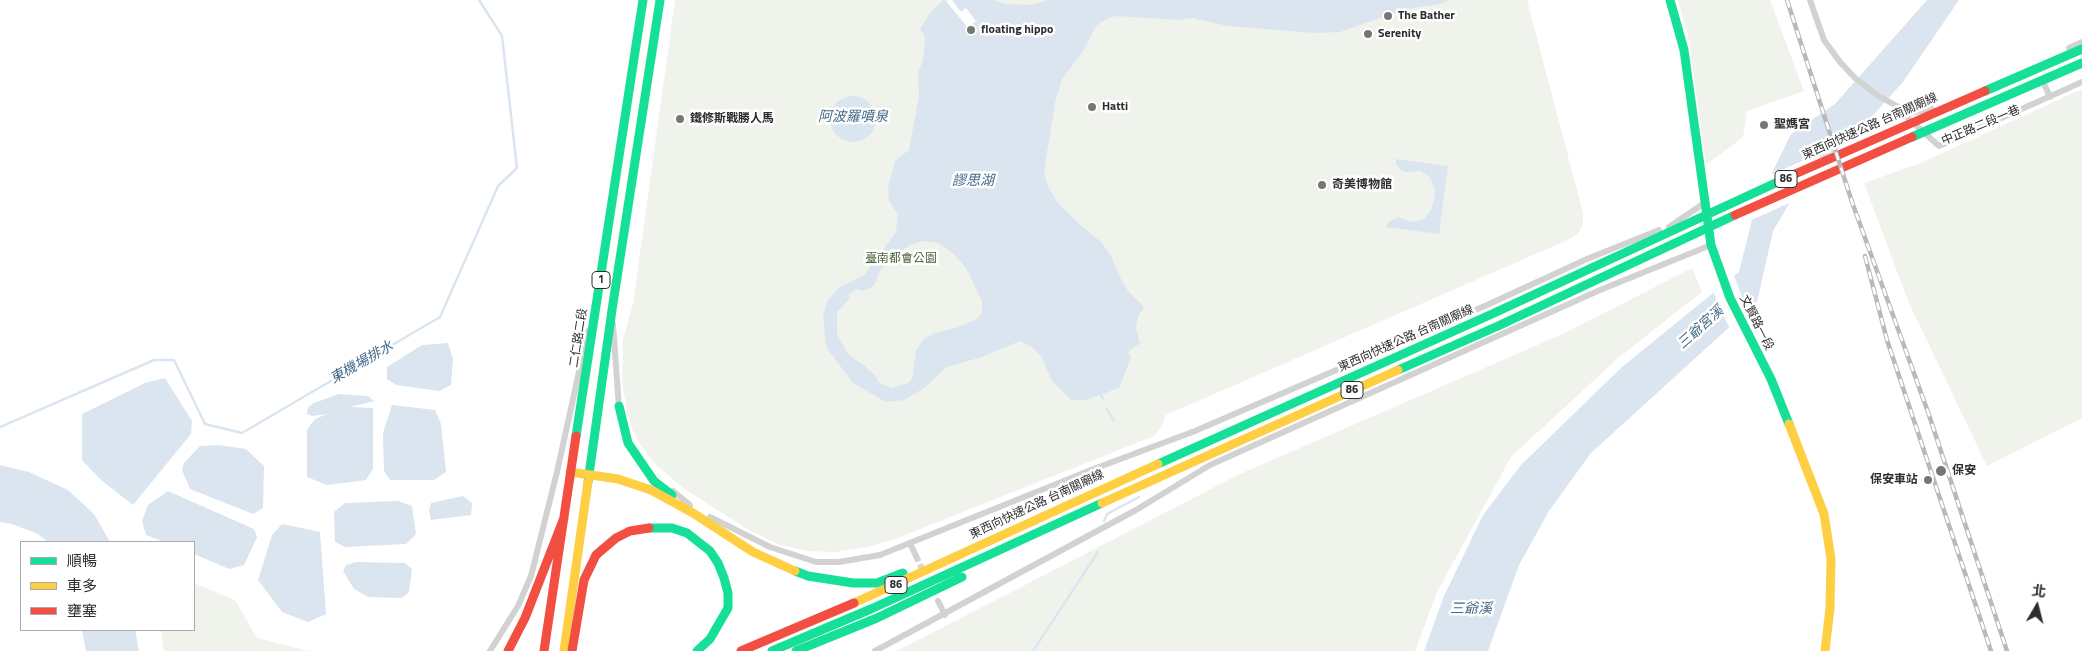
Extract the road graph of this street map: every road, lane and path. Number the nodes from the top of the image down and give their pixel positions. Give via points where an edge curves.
1 (643, 0) edge
2 (660, 0) edge
3 (1670, 0) edge
4 (1810, 0) edge
5 (2082, 42) edge
6 (2082, 49) edge
7 (2035, 63) junction
8 (2082, 63) edge
9 (2082, 82) edge
10 (2050, 97) junction
11 (1890, 103) junction
12 (1706, 202) junction
13 (610, 223) junction
14 (1712, 245) junction
15 (612, 310) junction
16 (618, 406) junction
17 (570, 472) junction
18 (588, 475) junction
19 (693, 513) junction
20 (1048, 513) junction
21 (564, 518) junction
22 (910, 543) junction
23 (916, 556) tunnel mouth
24 (982, 559) junction
25 (938, 601) dead end
26 (945, 615) junction
27 (490, 651) edge
28 (508, 651) edge
29 (544, 651) edge
30 (564, 651) edge
31 (572, 651) edge
32 (698, 651) edge
33 (740, 651) edge
34 (772, 651) edge
35 (796, 651) edge
36 (875, 651) edge
37 (1825, 651) edge

1 - 13 main road, 二仁路二段 / 1
2 - 15 main road, 1
3 - 12 main road, 文賢路一段 via 1684,50
4 - 11 street via 1824,40 1840,62 1855,78
5 - 7 street
6 - 20 main road, 東西向快速公路 台南關廟線 / 86 via 1822,162
7 - 10 street
7 - 11 street via 1929,110 1909,113
8 - 24 main road, 東西向快速公路 台南關廟線 / 86 via 1726,219 1498,326
9 - 10 street, 中正路二段一巷
10 - 11 street, 中正路二段一巷 via 1939,146
12 - 14 main road, 文賢路一段
12 - 22 street via 1669,227 1587,259 1195,431
13 - 17 main road, 二仁路二段 / 1
13 - 27 street via 604,231 581,366 531,576 515,613
14 - 26 street via 1600,290 1210,465
14 - 37 main road, 文賢路一段 via 1730,298 1789,422 1824,514 1831,558
15 - 16 street
15 - 18 main road, 1
16 - 19 main road via 628,443 643,467
16 - 22 street via 642,455 661,482 684,501 747,537 816,562 839,562 880,555
17 - 18 main road
17 - 21 main road, 二仁路二段 / 1
18 - 19 main road via 618,479 651,490
18 - 30 main road, 1
19 - 20 main road via 752,552 785,568 808,576 877,583
20 - 33 main road, 東西向快速公路 台南關廟線 / 86 via 869,597
21 - 28 main road via 525,618
21 - 29 main road, 二仁路二段 / 1
22 - 23 street
24 - 34 main road, 東西向快速公路 台南關廟線 / 86
24 - 35 main road via 962,577 877,618
25 - 26 street
26 - 36 street
31 - 32 main road via 584,580 596,556 616,538 630,531 658,527 687,533 698,541 710,551 724,578 728,608 710,639

